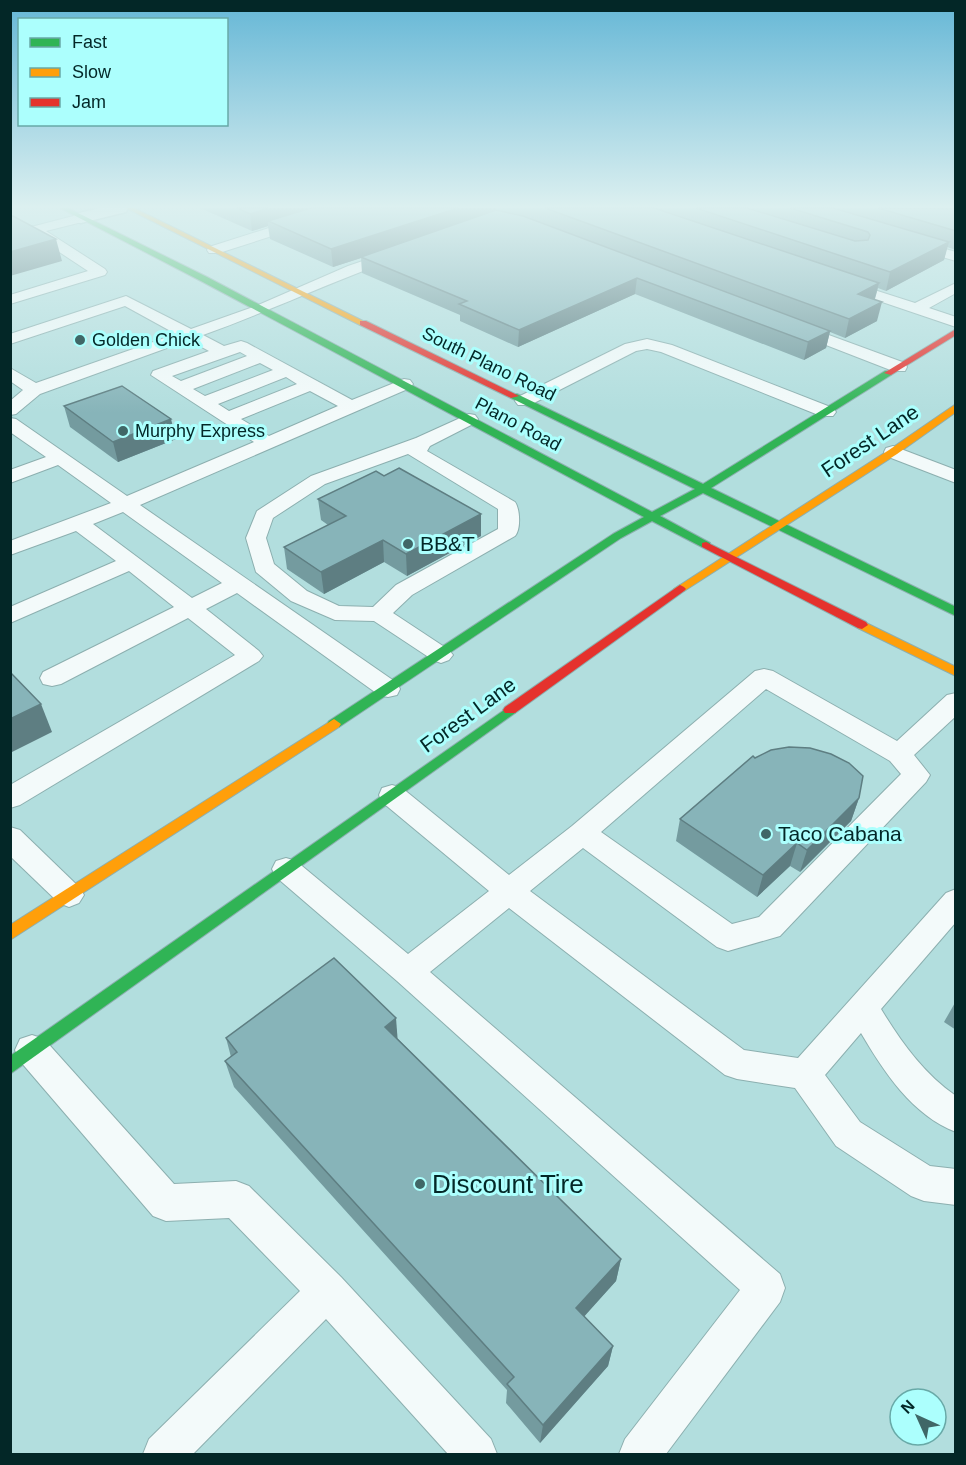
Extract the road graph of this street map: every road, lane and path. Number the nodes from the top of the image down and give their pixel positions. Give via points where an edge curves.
1 (86, 276) edge
2 (196, 276) edge
3 (269, 276) edge
4 (337, 276) edge
5 (827, 278) edge
6 (956, 287) edge
7 (302, 292) junction
8 (10, 300) edge
9 (261, 309) junction
10 (916, 309) junction
11 (782, 322) edge
12 (956, 322) edge
13 (956, 332) edge
14 (189, 334) junction
15 (10, 339) edge
16 (223, 352) junction
17 (261, 357) junction
18 (899, 367) junction
19 (287, 371) junction
20 (10, 373) edge
21 (311, 384) junction
22 (404, 384) junction
23 (179, 388) junction
24 (34, 390) junction
25 (524, 401) junction
26 (204, 403) junction
27 (352, 407) junction
28 (956, 407) edge
29 (10, 410) edge
30 (827, 412) junction
31 (227, 418) junction
32 (469, 418) junction
33 (10, 423) edge
34 (423, 442) junction
35 (268, 443) junction
36 (893, 452) junction
37 (60, 458) junction
38 (10, 477) edge
39 (956, 477) edge
40 (704, 488) junction
41 (124, 505) junction
42 (654, 516) junction
43 (78, 522) junction
44 (778, 527) junction
45 (10, 549) edge
46 (730, 557) junction
47 (132, 562) junction
48 (237, 584) junction
49 (190, 608) junction
50 (956, 612) edge
51 (379, 614) junction
52 (10, 616) edge
53 (441, 656) junction
54 (956, 672) edge
55 (52, 678) dead end
56 (388, 689) junction
57 (956, 701) edge
58 (898, 754) junction
59 (392, 795) junction
60 (10, 798) edge
61 (582, 833) junction
62 (10, 838) edge
63 (286, 869) junction
64 (509, 891) junction
65 (69, 895) junction
66 (956, 901) edge
67 (10, 934) edge
68 (408, 972) junction
69 (863, 1008) junction
70 (21, 1058) edge
71 (805, 1074) junction
72 (956, 1116) edge
73 (956, 1187) edge
74 (327, 1291) junction
75 (164, 1455) edge
76 (476, 1455) edge
77 (640, 1455) edge

1 - 8 lane
2 - 9 main road, Plano Road
3 - 7 main road, South Plano Road
4 - 7 lane
5 - 10 lane
6 - 10 lane
7 - 9 lane
7 - 25 main road, South Plano Road
9 - 14 lane
9 - 22 main road, Plano Road
10 - 12 lane
11 - 18 lane
13 - 18 main road
14 - 15 lane via 126,301
14 - 16 lane
14 - 24 lane
16 - 17 lane via 241,346
16 - 23 lane via 159,375
17 - 19 lane
17 - 23 lane
18 - 30 main road
19 - 21 lane
19 - 26 lane
20 - 24 lane
21 - 27 lane
21 - 31 lane
22 - 27 lane
22 - 32 main road, Plano Road
23 - 26 lane
24 - 29 lane
25 - 30 lane via 631,347 647,344
25 - 40 main road, South Plano Road
26 - 31 lane
27 - 35 lane
28 - 36 main road, Forest Lane
30 - 40 main road
31 - 35 lane
32 - 34 lane
32 - 42 main road, Plano Road
33 - 37 lane
34 - 51 lane via 417,453 508,506 508,532 404,590
34 - 51 lane via 318,480 264,514 256,538 264,567 299,596 335,613
35 - 41 lane
36 - 39 lane
36 - 44 main road, Forest Lane
37 - 38 lane
37 - 41 lane
40 - 42 main road
40 - 44 main road
41 - 43 lane
41 - 48 lane
42 - 46 main road, Plano Road
42 - 53 main road via 617,536
43 - 45 lane
43 - 47 lane
44 - 46 main road, Forest Lane
44 - 50 main road
46 - 54 main road, Plano Road
46 - 59 main road, Forest Lane
47 - 49 lane
47 - 52 lane
48 - 49 lane
48 - 56 lane
49 - 55 lane
49 - 60 lane via 251,656
51 - 53 lane
53 - 56 main road
56 - 65 main road
57 - 58 lane
58 - 61 lane via 764,677
58 - 61 lane via 917,775 769,927 728,938
59 - 63 main road, Forest Lane
59 - 64 lane
61 - 64 lane
62 - 65 lane
63 - 68 lane
63 - 70 main road, Forest Lane
64 - 68 lane
64 - 71 lane via 737,1064
65 - 67 main road
66 - 69 lane
68 - 77 lane via 766,1288
69 - 71 lane
69 - 72 lane via 895,1060 938,1105
70 - 74 lane via 166,1203 236,1199
71 - 73 lane via 848,1134 924,1183
74 - 75 lane
74 - 76 lane

